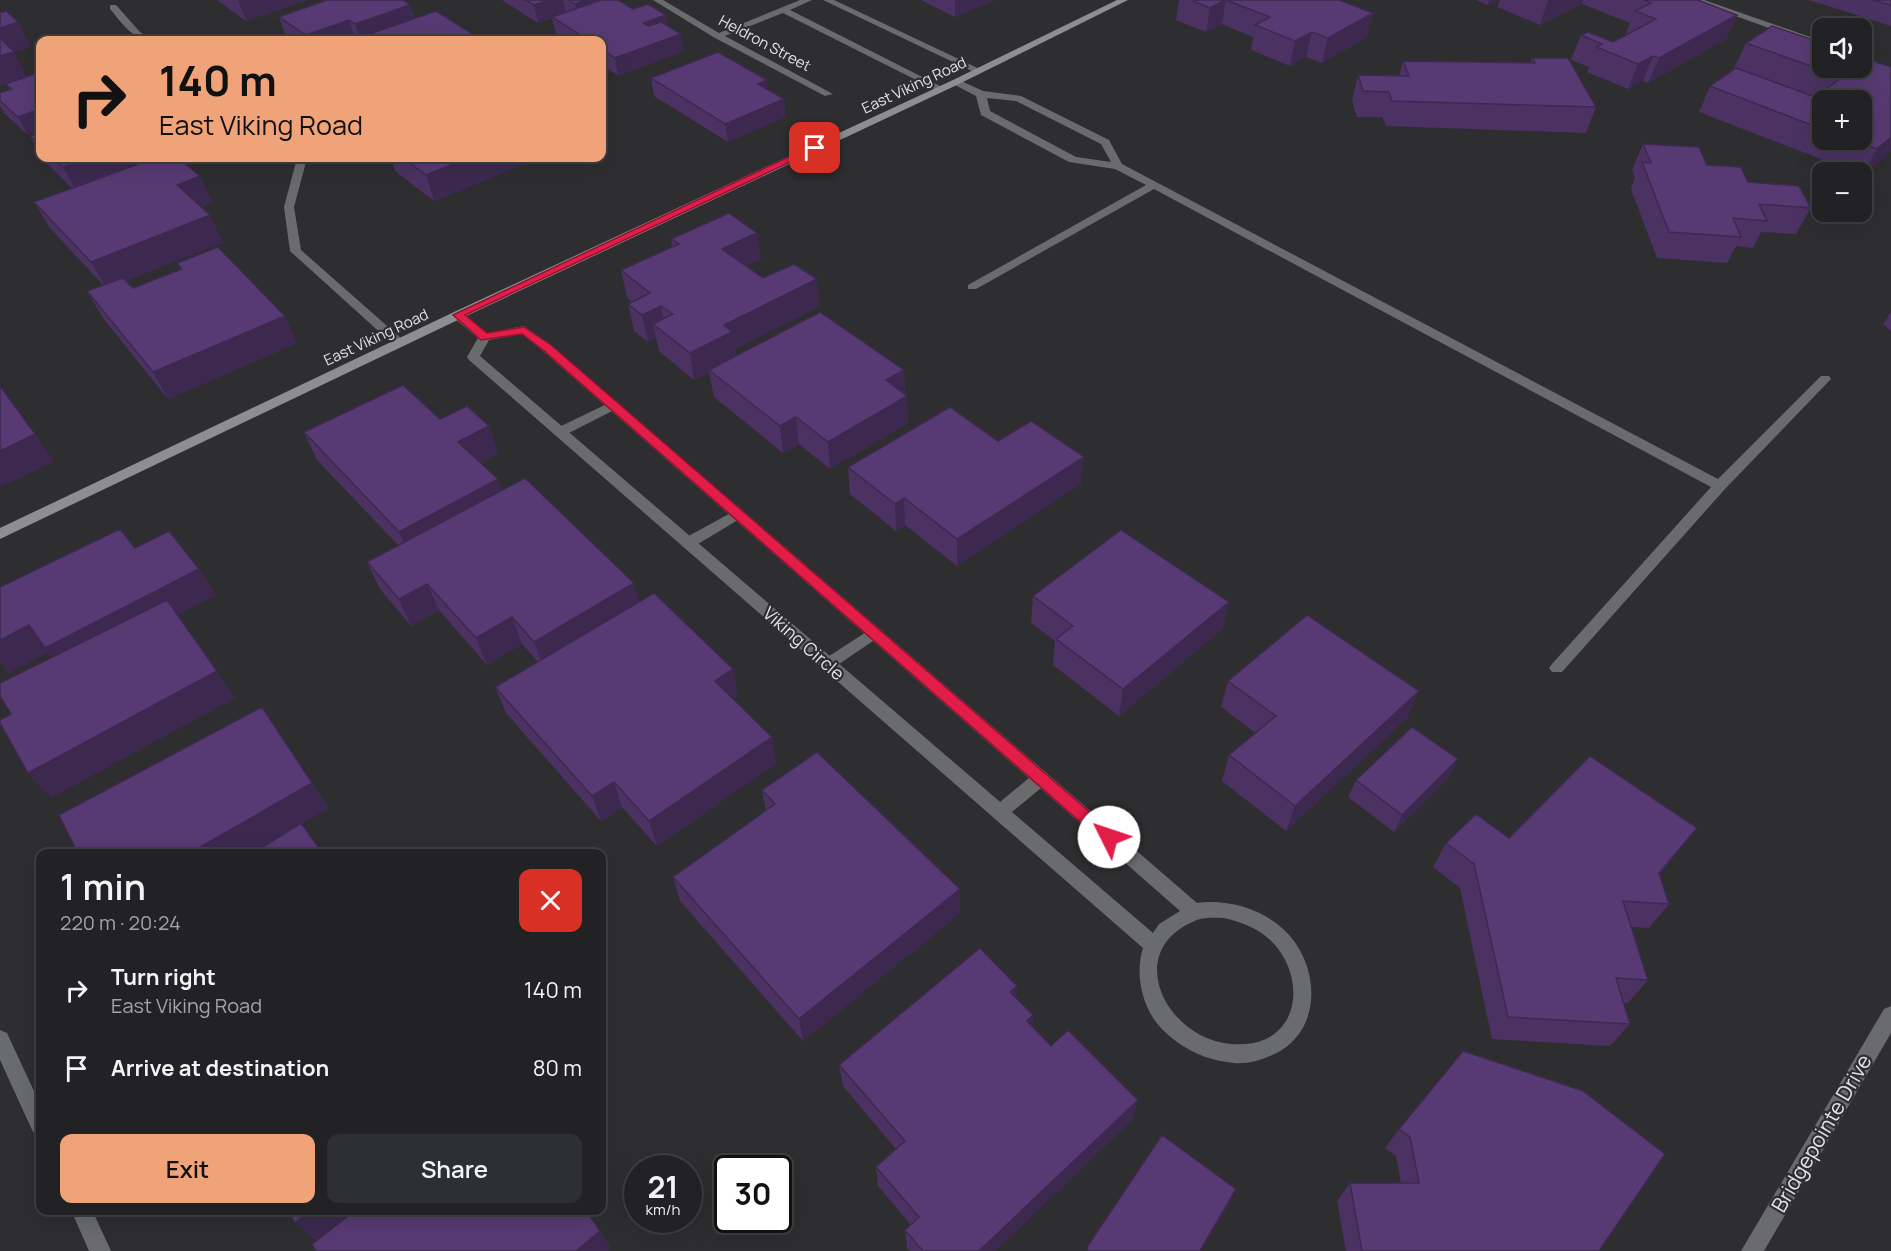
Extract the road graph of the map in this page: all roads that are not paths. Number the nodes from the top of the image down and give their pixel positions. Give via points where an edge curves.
1 (657, 0) edge
2 (808, 0) edge
3 (827, 0) edge
4 (1124, 0) edge
5 (1695, 0) edge
6 (113, 7) dead end
7 (783, 10) junction
8 (141, 36) edge
9 (718, 36) junction
10 (1812, 41) edge
11 (979, 71) junction
12 (956, 82) junction
13 (941, 89) junction
14 (828, 94) dead end
15 (981, 94) junction
16 (301, 162) edge
17 (1118, 166) junction
18 (1152, 186) junction
19 (972, 287) dead end
20 (458, 315) junction
21 (485, 337) junction
22 (399, 343) junction
23 (1825, 379) dead end
24 (613, 405) junction
25 (560, 432) junction
26 (1720, 486) junction
27 (738, 514) junction
28 (0, 534) edge
29 (688, 543) junction
30 (874, 633) junction
31 (828, 664) junction
32 (1557, 668) dead end
33 (1041, 778) junction
34 (1000, 812) junction
35 (1194, 912) junction
36 (1153, 945) junction
37 (1891, 1015) edge
38 (0, 1039) edge
39 (36, 1116) edge
40 (83, 1215) edge
41 (100, 1251) edge
42 (1752, 1251) edge

1 - 9 street, Heldron Street
2 - 7 street
3 - 11 street
4 - 11 street, East Viking Road
5 - 10 street
6 - 8 street
7 - 9 street
7 - 13 street
9 - 14 street, Heldron Street
11 - 12 street, East Viking Road
12 - 13 street, East Viking Road
12 - 15 street
13 - 20 street, East Viking Road
15 - 17 street via 1018,98 1105,142
15 - 17 street via 985,113 1073,160
16 - 22 street via 289,207 296,251
17 - 18 street
18 - 19 street
18 - 26 street
20 - 21 street
20 - 22 street, East Viking Road
21 - 24 street via 524,330
21 - 25 street, Viking Circle via 473,357
22 - 28 street, East Viking Road
23 - 26 street
24 - 25 street
24 - 27 street
25 - 29 street, Viking Circle
26 - 32 street
27 - 29 street
27 - 30 street
29 - 31 street, Viking Circle
30 - 31 street
30 - 33 street
31 - 34 street, Viking Circle
33 - 34 street
33 - 35 street
34 - 36 street, Viking Circle
35 - 36 street via 1170,924
35 - 36 street via 1224,910 1253,918 1279,935 1297,960 1304,988 1300,1016 1283,1038 1257,1052 1226,1055 1194,1045 1168,1025 1151,999 1146,971
37 - 42 street, Bridgepointe Drive
38 - 39 street
40 - 41 street

